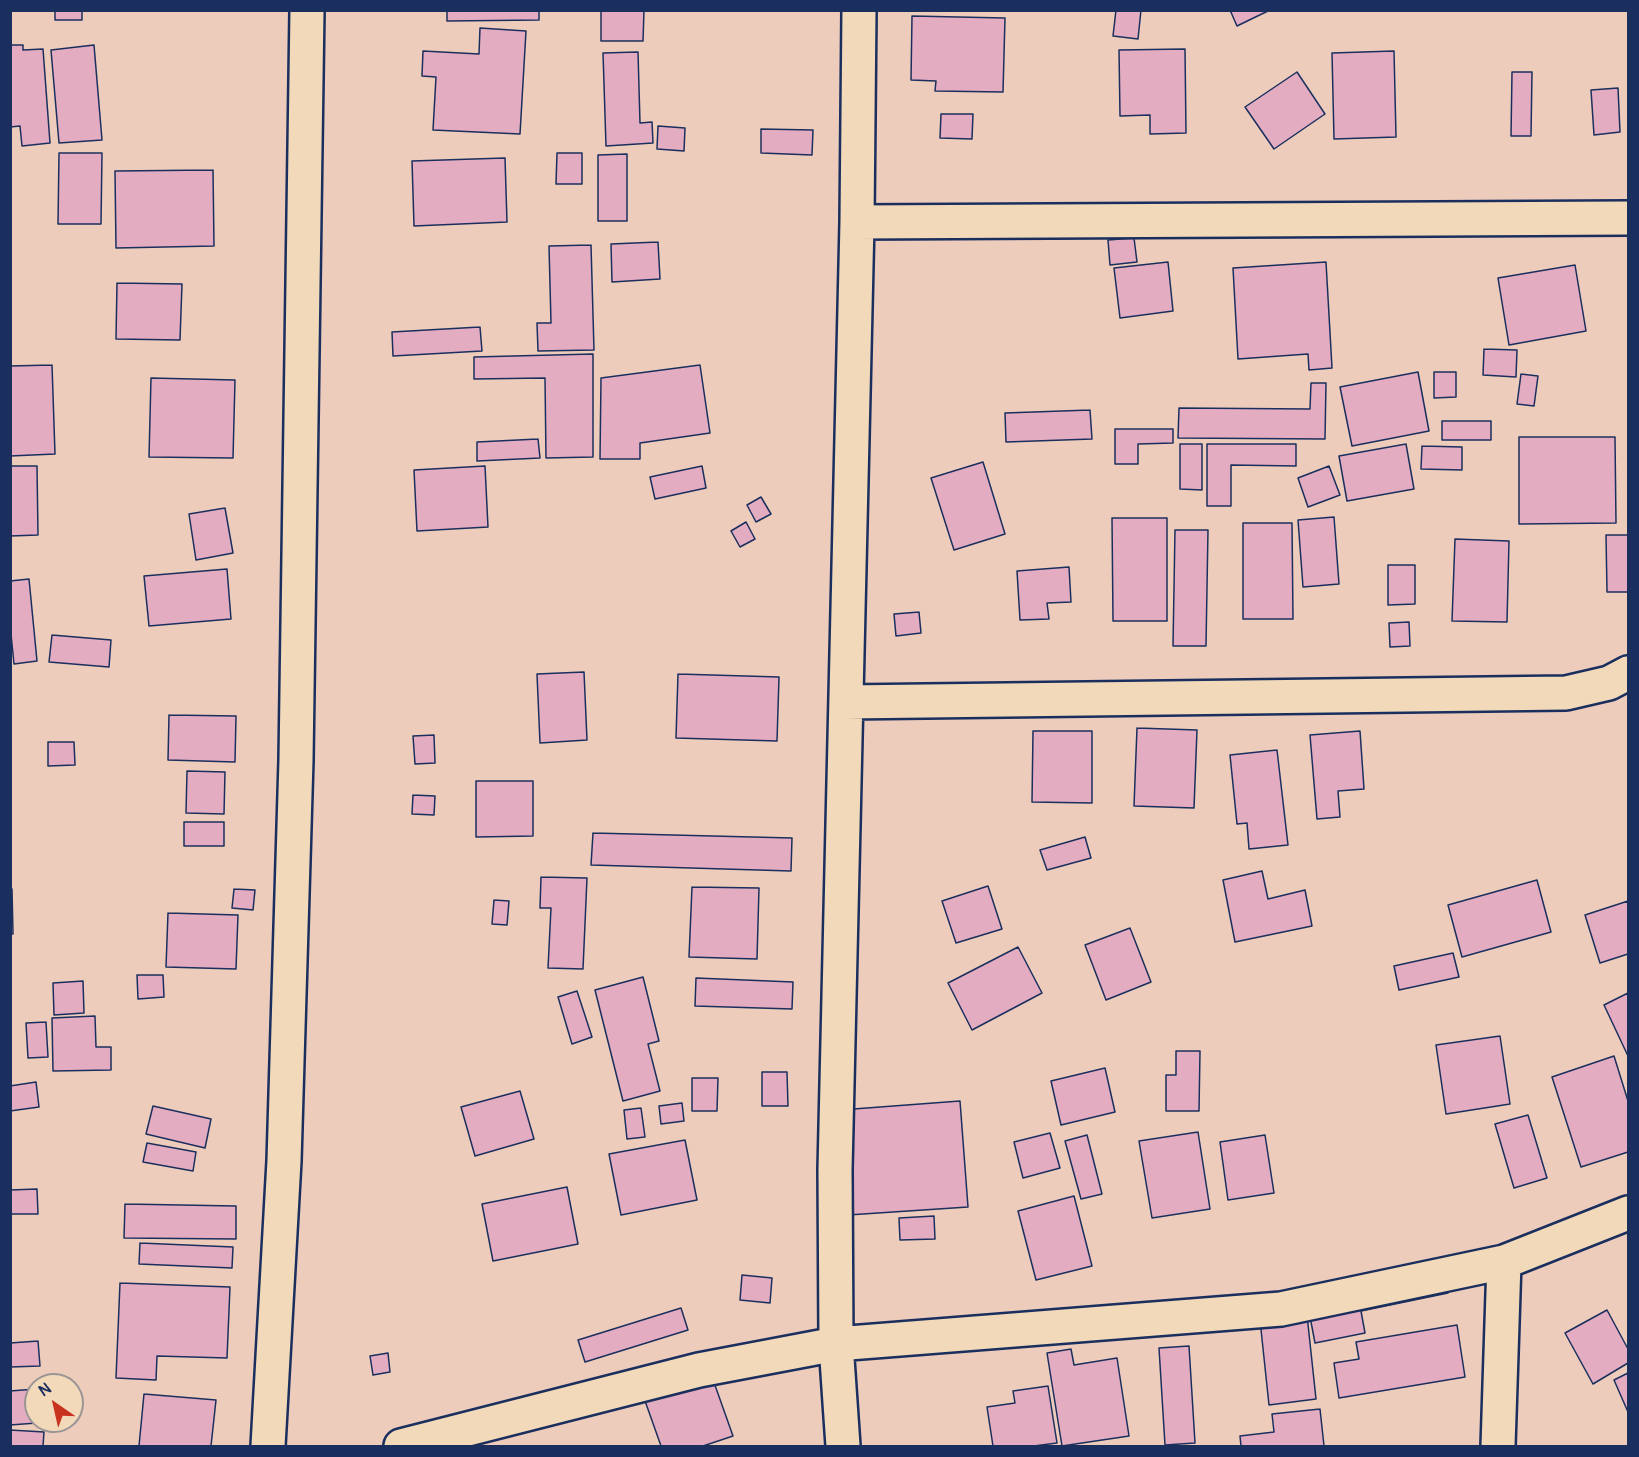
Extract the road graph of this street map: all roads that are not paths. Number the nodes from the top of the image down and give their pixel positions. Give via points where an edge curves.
1 (307, 10) edge
2 (859, 10) edge
3 (1629, 218) edge
4 (857, 222) junction
5 (1629, 673) edge
6 (846, 702) junction
7 (1629, 1213) edge
8 (1504, 1262) junction
9 (836, 1344) junction
10 (268, 1446) edge
11 (401, 1446) edge
12 (843, 1446) edge
13 (1498, 1446) edge

1 - 10 street via 296,760 284,1161
2 - 4 street
3 - 4 street
4 - 6 street
5 - 6 street via 1609,683 1566,693
6 - 9 street via 835,1169
7 - 8 street
8 - 9 street via 1281,1309
8 - 13 street
9 - 11 street via 699,1370
9 - 12 street

